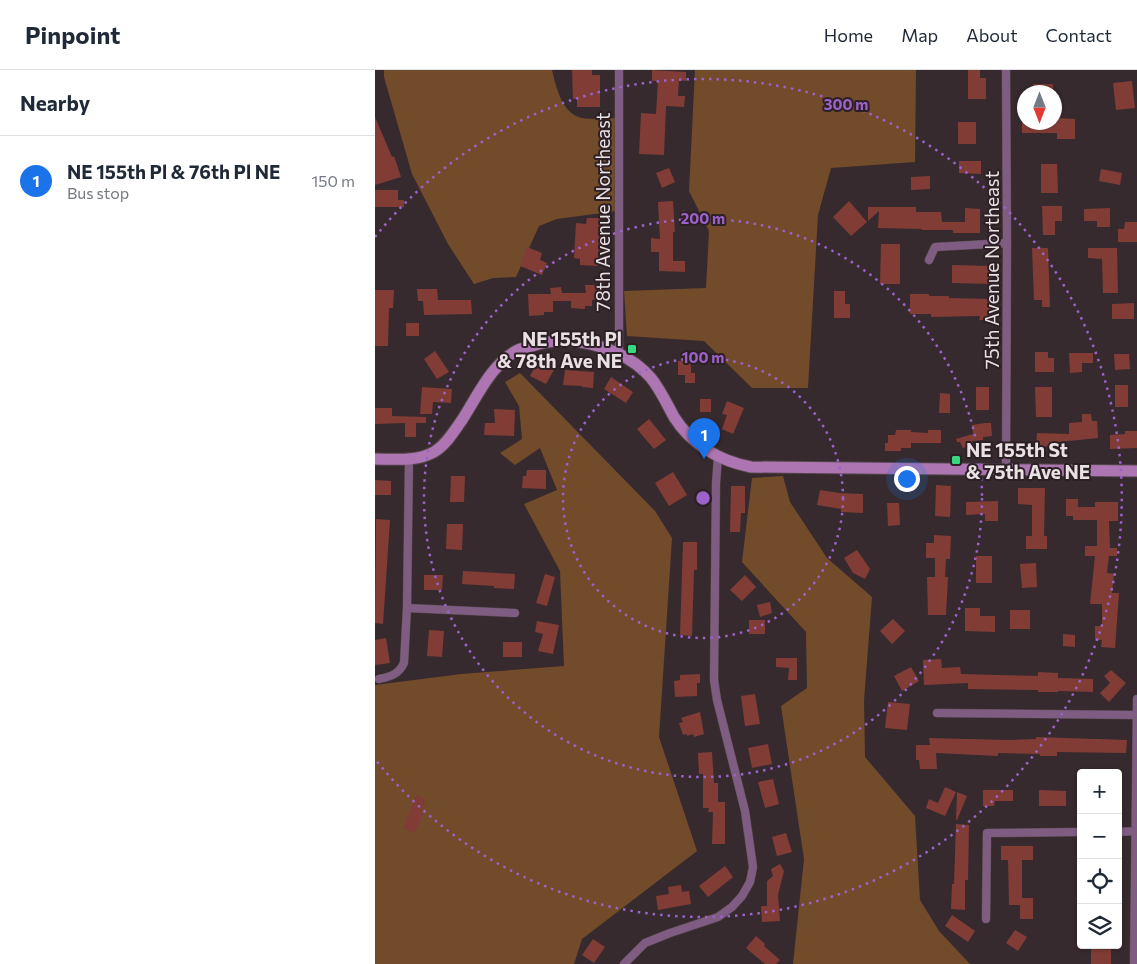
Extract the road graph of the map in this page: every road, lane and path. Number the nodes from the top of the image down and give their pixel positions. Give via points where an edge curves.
1 (619, 70) edge
2 (1006, 70) edge
3 (1007, 244) junction
4 (929, 260) dead end
5 (619, 353) junction
6 (719, 457) junction
7 (375, 459) edge
8 (409, 459) junction
9 (1006, 469) junction
10 (1137, 471) edge
11 (407, 608) junction
12 (515, 613) dead end
13 (379, 679) dead end
14 (1137, 699) edge
15 (937, 712) dead end
16 (1136, 715) edge
17 (1137, 831) edge
18 (1077, 832) edge
19 (1122, 832) edge
20 (986, 919) dead end
21 (624, 964) edge
22 (1134, 964) edge

1 - 5 street, 78th Avenue Northeast
2 - 3 street, 75th Avenue Northeast
3 - 4 street via 935,247
3 - 9 street, 75th Avenue Northeast
5 - 6 street via 652,379 687,435
5 - 8 street via 571,341 540,343 518,350 493,372 446,442 435,451
6 - 9 street via 751,467
6 - 21 street via 714,680 745,811 753,866 742,896 719,917 645,943
7 - 8 street
8 - 11 street
9 - 10 street
11 - 12 street
11 - 13 street via 404,664 398,672
14 - 16 street
15 - 16 street
16 - 17 street
17 - 19 street
17 - 22 street
18 - 20 street via 987,832

